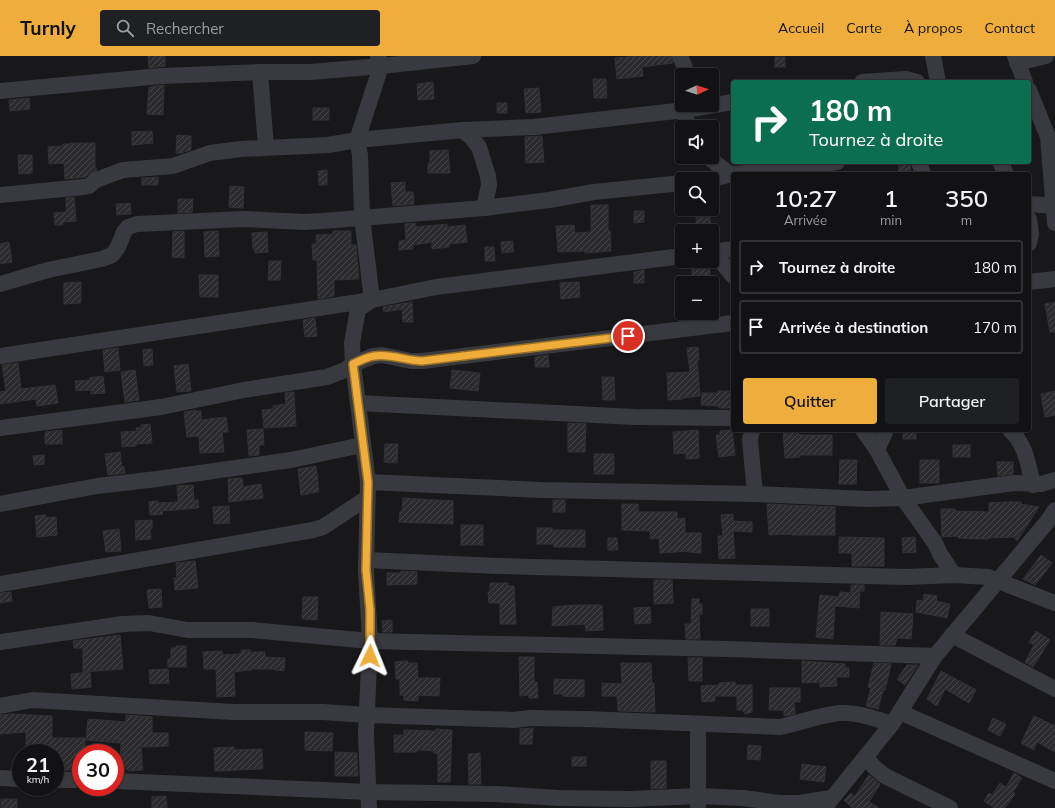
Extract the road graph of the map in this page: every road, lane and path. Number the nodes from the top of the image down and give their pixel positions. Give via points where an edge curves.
1 (473, 56) edge
2 (680, 56) edge
3 (933, 56) edge
4 (1046, 56) edge
5 (1016, 59) edge
6 (379, 61) edge
7 (685, 68) edge
8 (260, 72) junction
9 (891, 80) edge
10 (910, 80) edge
11 (938, 80) edge
12 (1025, 80) edge
13 (0, 91) edge
14 (1031, 94) edge
15 (731, 102) edge
16 (719, 104) edge
17 (675, 109) edge
18 (463, 130) junction
19 (1052, 136) edge
20 (357, 140) junction
21 (266, 147) junction
22 (718, 164) edge
23 (825, 164) edge
24 (765, 166) edge
25 (740, 172) edge
26 (731, 173) edge
27 (731, 174) edge
28 (719, 177) edge
29 (675, 184) edge
30 (0, 195) edge
31 (1031, 204) edge
32 (1054, 206) edge
33 (484, 208) junction
34 (362, 217) junction
35 (1055, 223) edge
36 (731, 250) edge
37 (719, 251) edge
38 (675, 257) edge
39 (719, 260) edge
40 (731, 274) edge
41 (1055, 279) edge
42 (1031, 282) edge
43 (0, 284) edge
44 (372, 300) junction
45 (731, 323) edge
46 (0, 343) edge
47 (6, 355) edge
48 (353, 364) junction
49 (358, 403) junction
50 (731, 418) edge
51 (0, 428) edge
52 (752, 432) edge
53 (864, 432) edge
54 (885, 432) edge
55 (1012, 432) edge
56 (362, 445) junction
57 (877, 450) junction
58 (1055, 480) edge
59 (368, 482) junction
60 (1033, 484) junction
61 (754, 494) junction
62 (367, 498) junction
63 (903, 498) junction
64 (0, 504) edge
65 (1052, 519) edge
66 (367, 560) junction
67 (954, 575) junction
68 (997, 581) junction
69 (0, 584) edge
70 (1055, 603) edge
71 (952, 635) junction
72 (370, 641) junction
73 (0, 642) edge
74 (935, 656) junction
75 (1055, 689) edge
76 (0, 706) edge
77 (367, 715) junction
78 (896, 718) junction
79 (698, 724) junction
80 (866, 757) junction
81 (0, 778) edge
82 (12, 779) edge
83 (1055, 781) edge
84 (124, 782) edge
85 (369, 800) edge
86 (699, 802) edge
87 (828, 803) edge
88 (950, 808) edge

1 - 6 street
2 - 7 street
3 - 11 street
4 - 5 street
5 - 12 street
6 - 8 street via 311,72
6 - 20 street
8 - 13 street via 161,76
8 - 21 street
9 - 10 street
14 - 19 street
15 - 16 street
17 - 18 street via 534,127
18 - 20 street
18 - 33 street via 479,147 488,176 489,185
19 - 32 street
20 - 21 street via 328,145
20 - 34 street
21 - 30 street via 210,153 173,166 123,170 84,187
22 - 26 street
23 - 24 street via 794,169
24 - 25 street
27 - 28 street
29 - 33 street
31 - 32 street
32 - 35 street
33 - 34 street
34 - 43 street via 323,222 244,219 137,224 124,232 118,248 112,255
34 - 44 street
36 - 37 street
38 - 44 street via 436,287
39 - 40 street
41 - 42 street
44 - 47 street
44 - 48 street via 358,309 352,343
45 - 48 street via 422,361 373,356
46 - 47 street
48 - 49 street
48 - 51 street via 327,377 244,390 162,407
49 - 50 street via 634,417
49 - 56 street
52 - 61 street
53 - 57 street
54 - 57 street
55 - 60 street via 1021,442
56 - 59 street
56 - 64 street via 291,460 97,486
57 - 63 street
58 - 60 street
59 - 61 street via 542,490
59 - 62 street
60 - 63 street via 1014,483
61 - 63 street via 861,499
62 - 66 street
62 - 69 street via 323,527 313,530
63 - 67 street
65 - 68 street
66 - 67 street via 497,566 899,576
66 - 72 street
67 - 68 street
68 - 70 street
68 - 71 street
71 - 74 street
71 - 75 street
72 - 73 street via 252,630 188,630 149,623 117,624
72 - 74 street
72 - 77 street
74 - 78 street
76 - 77 street via 32,700 233,712 323,712
77 - 79 street
77 - 85 street
78 - 79 street via 842,713 780,727
78 - 80 street
78 - 83 street
79 - 86 street
80 - 87 street
80 - 88 street via 885,776
81 - 82 street
84 - 85 street
85 - 86 street via 496,794
86 - 87 street via 743,798 779,803

